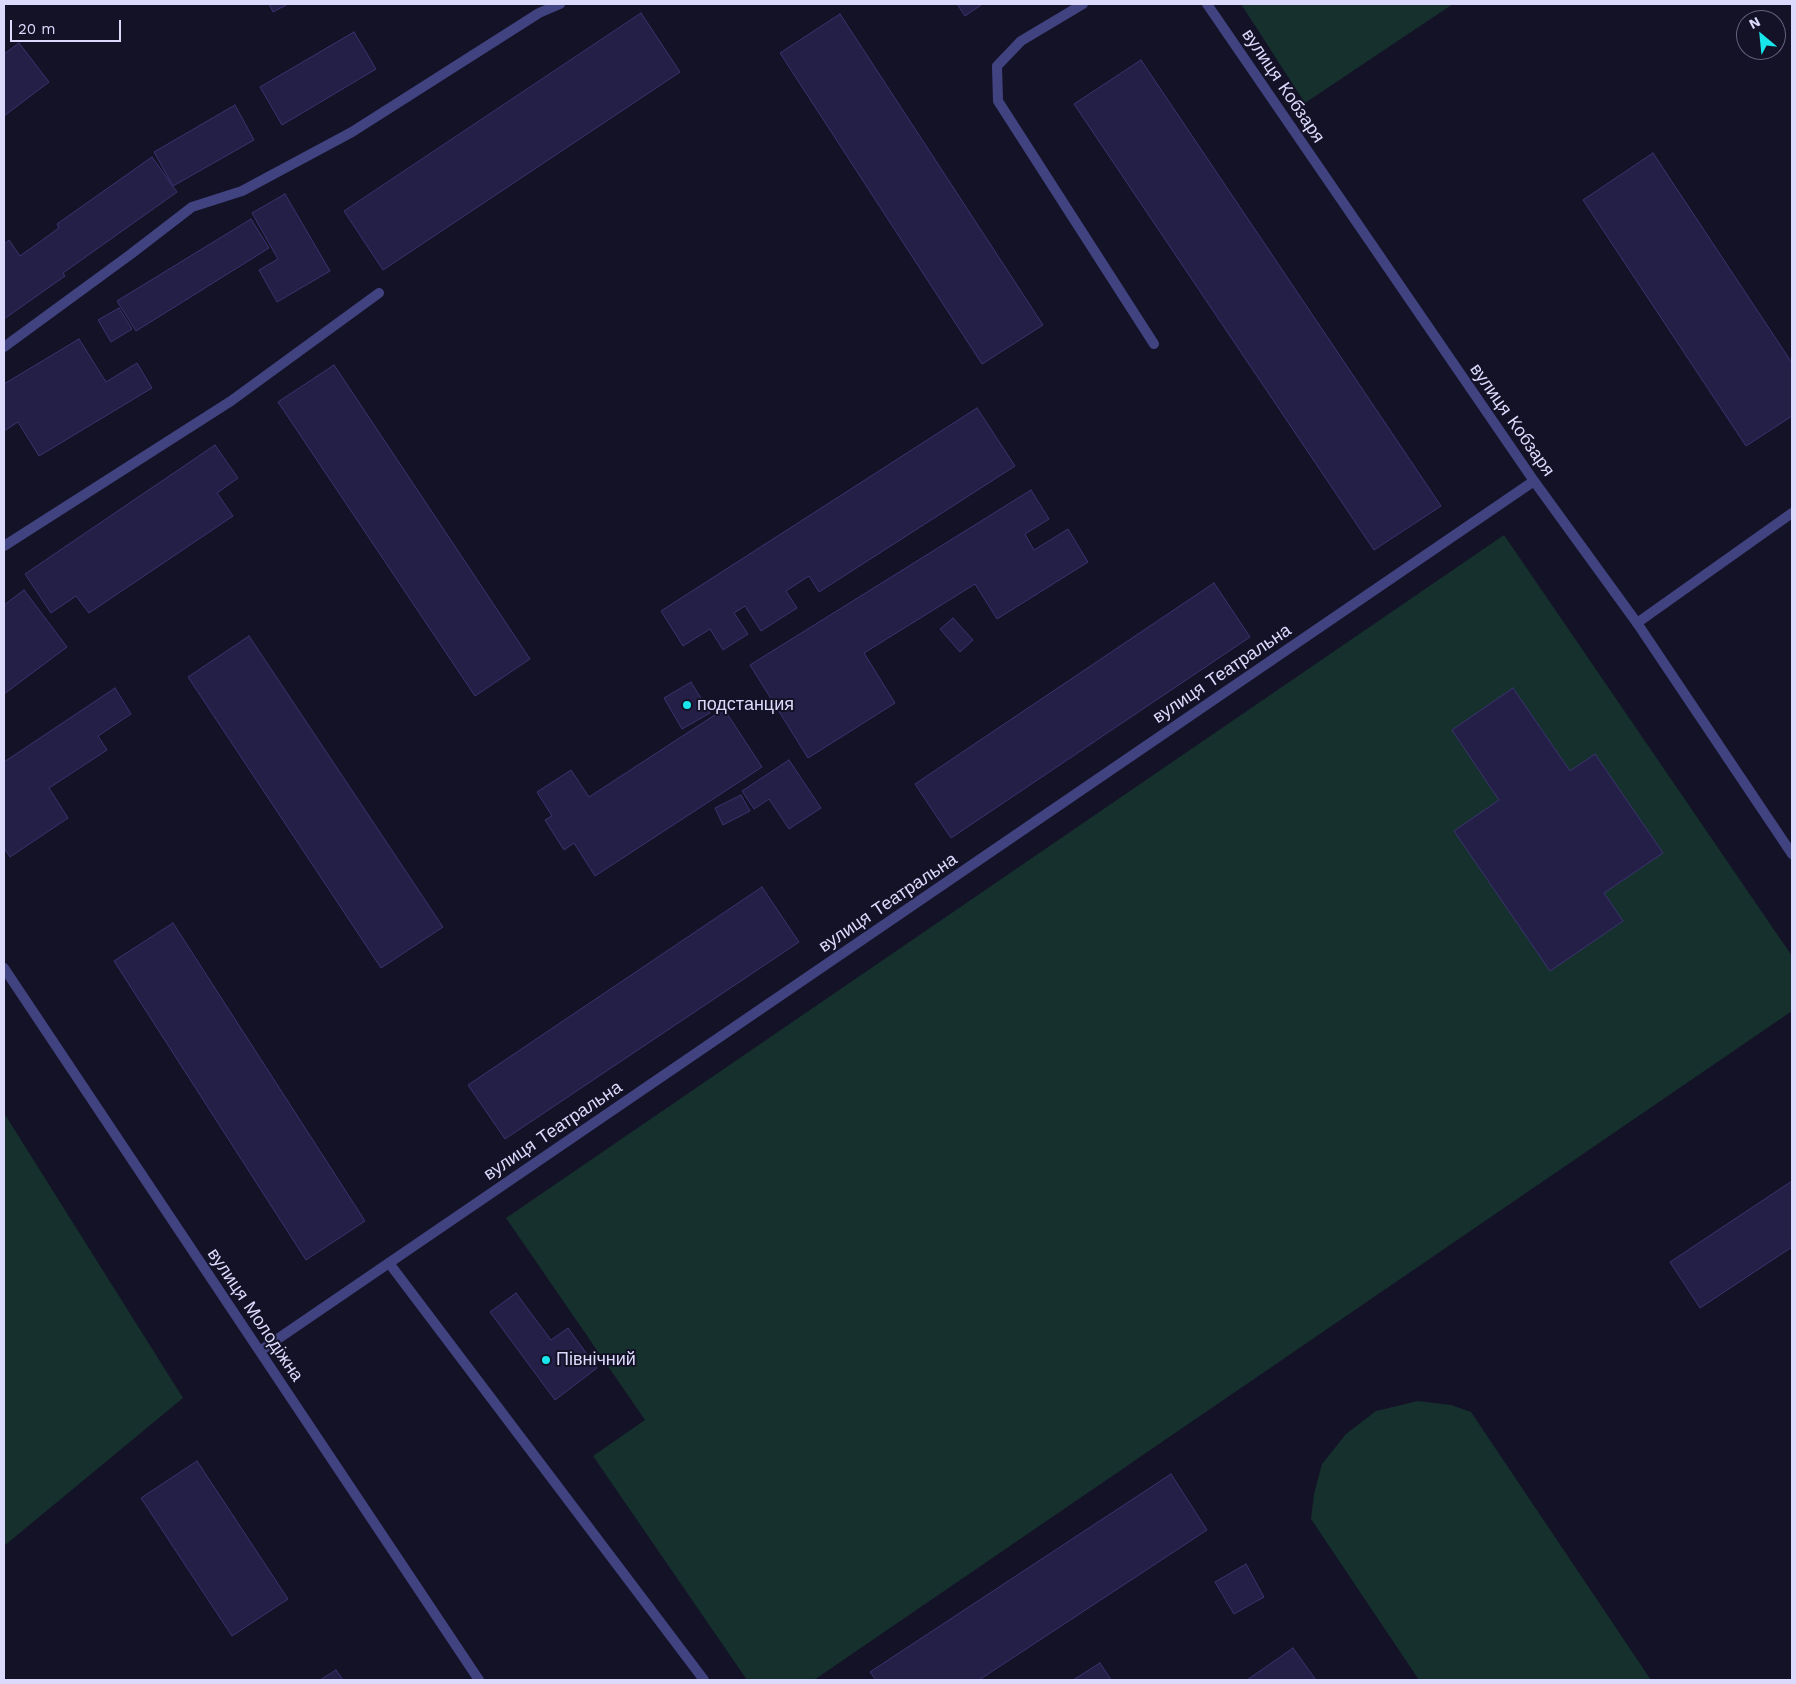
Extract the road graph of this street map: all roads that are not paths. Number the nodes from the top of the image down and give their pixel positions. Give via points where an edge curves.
1 (560, 4) edge
2 (1083, 4) edge
3 (1207, 4) edge
4 (379, 293) dead end
5 (1154, 344) dead end
6 (4, 347) edge
7 (1534, 481) junction
8 (1792, 513) edge
9 (4, 546) edge
10 (1637, 623) junction
11 (1792, 854) edge
12 (4, 968) edge
13 (389, 1263) junction
14 (260, 1351) junction
15 (479, 1680) edge
16 (704, 1680) edge

1 - 6 street via 539,13 352,132 242,191 192,207
2 - 5 street via 1021,41 997,66 998,101
3 - 7 street, вулиця Кобзаря
4 - 9 street via 232,401
7 - 10 street, вулиця Кобзаря
7 - 13 street, вулиця Театральна
8 - 10 street
10 - 11 street, вулиця Кобзаря
12 - 14 street, вулиця Молодіжна
13 - 14 street, вулиця Театральна
13 - 16 street
14 - 15 street, вулиця Молодіжна

